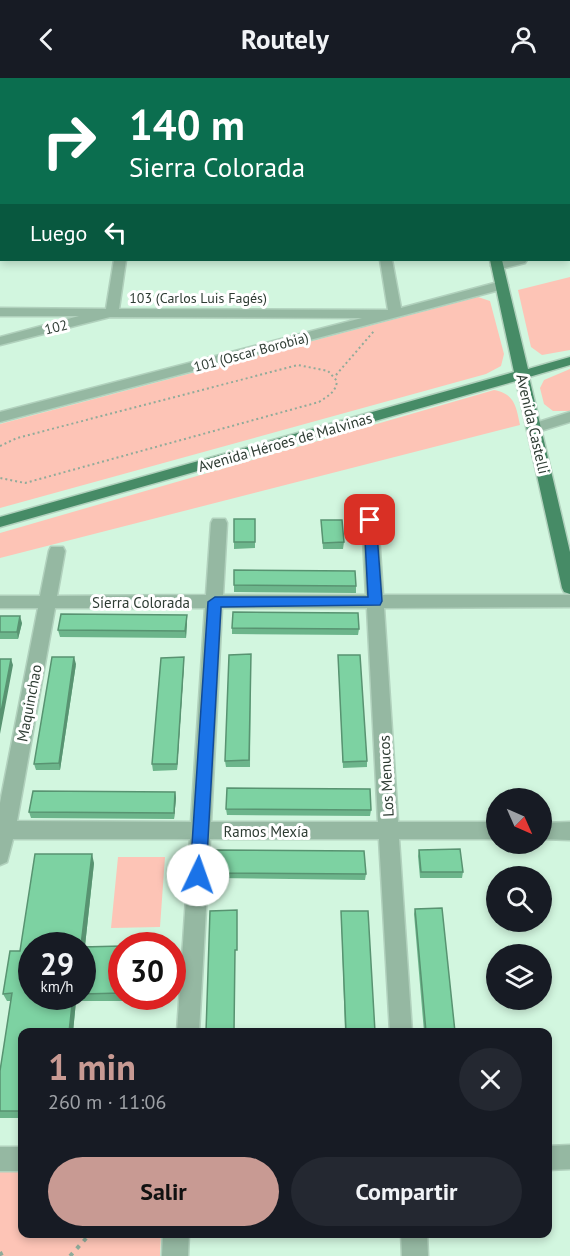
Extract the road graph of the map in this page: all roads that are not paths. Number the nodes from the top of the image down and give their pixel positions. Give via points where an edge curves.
1 (120, 261) edge
2 (387, 261) edge
3 (513, 261) edge
4 (497, 263) edge
5 (502, 285) junction
6 (0, 312) edge
7 (112, 312) junction
8 (395, 314) junction
9 (0, 341) edge
10 (570, 361) edge
11 (523, 375) junction
12 (0, 417) edge
13 (570, 417) edge
14 (534, 428) junction
15 (370, 520) dead end
16 (0, 522) edge
17 (219, 522) dead end
18 (57, 551) dead end
19 (570, 588) edge
20 (375, 601) junction
21 (570, 601) edge
22 (0, 602) edge
23 (47, 602) junction
24 (215, 602) junction
25 (2, 830) edge
26 (201, 830) junction
27 (389, 831) junction
28 (486, 831) edge
29 (552, 831) edge
30 (570, 831) edge
31 (0, 856) edge
32 (188, 1028) edge
33 (401, 1028) edge
34 (552, 1158) edge
35 (570, 1158) edge
36 (0, 1159) edge
37 (18, 1159) edge
38 (176, 1238) edge
39 (414, 1238) edge
40 (175, 1256) edge
41 (415, 1256) edge

1 - 7 street
2 - 8 street
3 - 4 street
4 - 5 main road, Avenida Castelli
5 - 8 street, 101 (Oscar Borobia)
5 - 11 main road, Avenida Castelli
6 - 7 street, 103 (Carlos Luis Fagés)
7 - 8 street, 103 (Carlos Luis Fagés)
7 - 9 street, 102
8 - 12 street, 101 (Oscar Borobia)
10 - 11 main road, Avenida Héroes de Malvinas
11 - 14 main road, Avenida Castelli
11 - 16 main road, Avenida Héroes de Malvinas
13 - 14 street
14 - 19 main road, Avenida Castelli
15 - 20 street, Los Menucos
17 - 24 street
18 - 23 street, Maquinchao
20 - 21 street, Sierra Colorada
20 - 24 street, Sierra Colorada
20 - 27 street, Los Menucos
22 - 23 street, Sierra Colorada
23 - 24 street, Sierra Colorada
23 - 25 street, Maquinchao
24 - 26 street
25 - 26 street, Ramos Mexía
25 - 31 street, Maquinchao
26 - 27 street, Ramos Mexía
26 - 32 street
27 - 28 street, Ramos Mexía
27 - 33 street, Los Menucos
29 - 30 street
34 - 35 street
36 - 37 street
38 - 40 street
39 - 41 street

